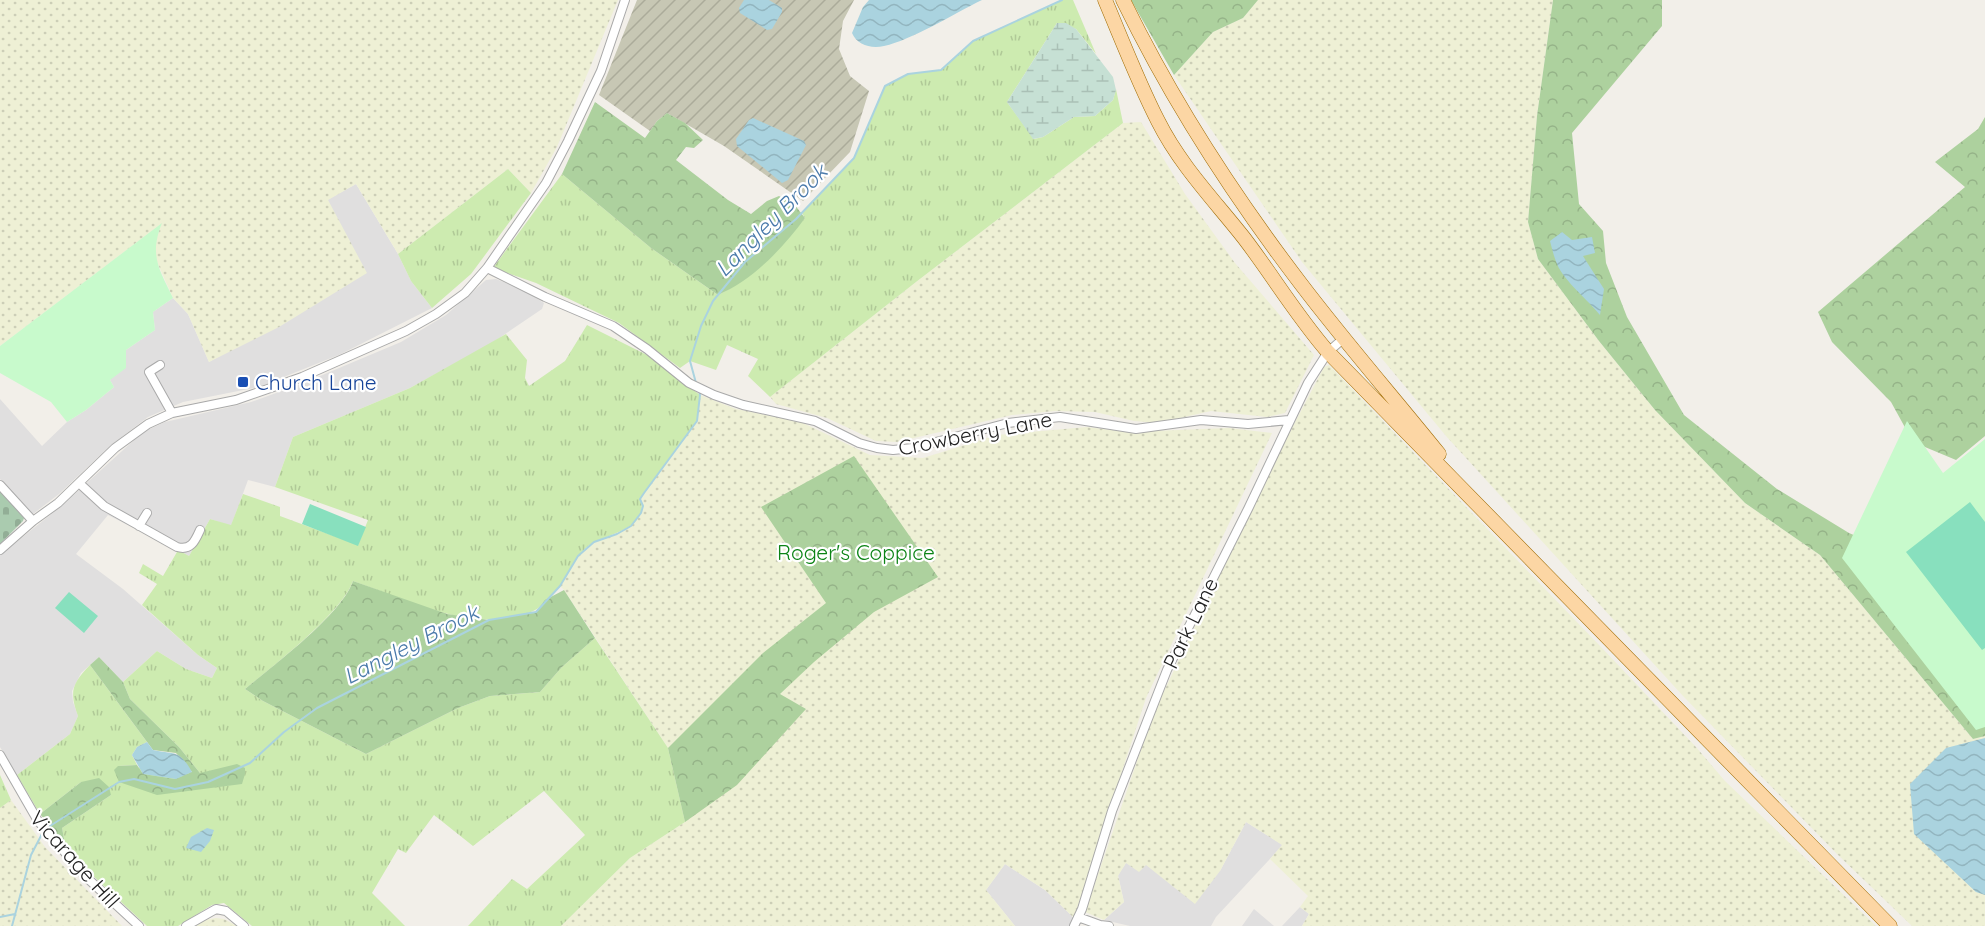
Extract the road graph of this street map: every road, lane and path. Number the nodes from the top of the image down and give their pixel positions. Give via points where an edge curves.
1 (625, 0) edge
2 (1105, 0) edge
3 (1122, 0) edge
4 (487, 268) junction
5 (1344, 338) junction
6 (1328, 352) junction
7 (160, 365) dead end
8 (172, 413) junction
9 (1289, 420) junction
10 (79, 483) junction
11 (0, 485) edge
12 (147, 513) dead end
13 (33, 521) junction
14 (1496, 522) junction
15 (139, 526) junction
16 (200, 530) dead end
17 (0, 550) edge
18 (0, 755) edge
19 (1078, 917) junction
20 (139, 926) edge
21 (186, 926) edge
22 (244, 926) edge
23 (1074, 926) edge
24 (1102, 926) edge
25 (1890, 926) edge

1 - 4 street via 601,71 568,141 546,183
2 - 6 main road via 1173,148
3 - 5 main road via 1160,74 1217,166
4 - 8 street via 465,293 406,331 266,390
4 - 9 street, Crowberry Lane via 613,326 689,382 714,395 815,421 877,448 913,448 1008,423 1060,417 1136,429 1201,420 1248,424
5 - 6 street, Park Lane
5 - 14 main road
6 - 9 street, Park Lane
6 - 14 main road
7 - 8 street via 149,372
8 - 10 street via 128,438
9 - 19 street, Park Lane via 1167,670 1112,811
10 - 13 street
10 - 15 street via 104,506
11 - 13 street
12 - 15 street
13 - 17 street
14 - 25 main road
15 - 16 street via 184,549 194,542
18 - 20 street, Vicarage Hill via 38,821 85,876
19 - 23 street, Park Lane
19 - 24 street
21 - 22 street via 216,909 226,911

